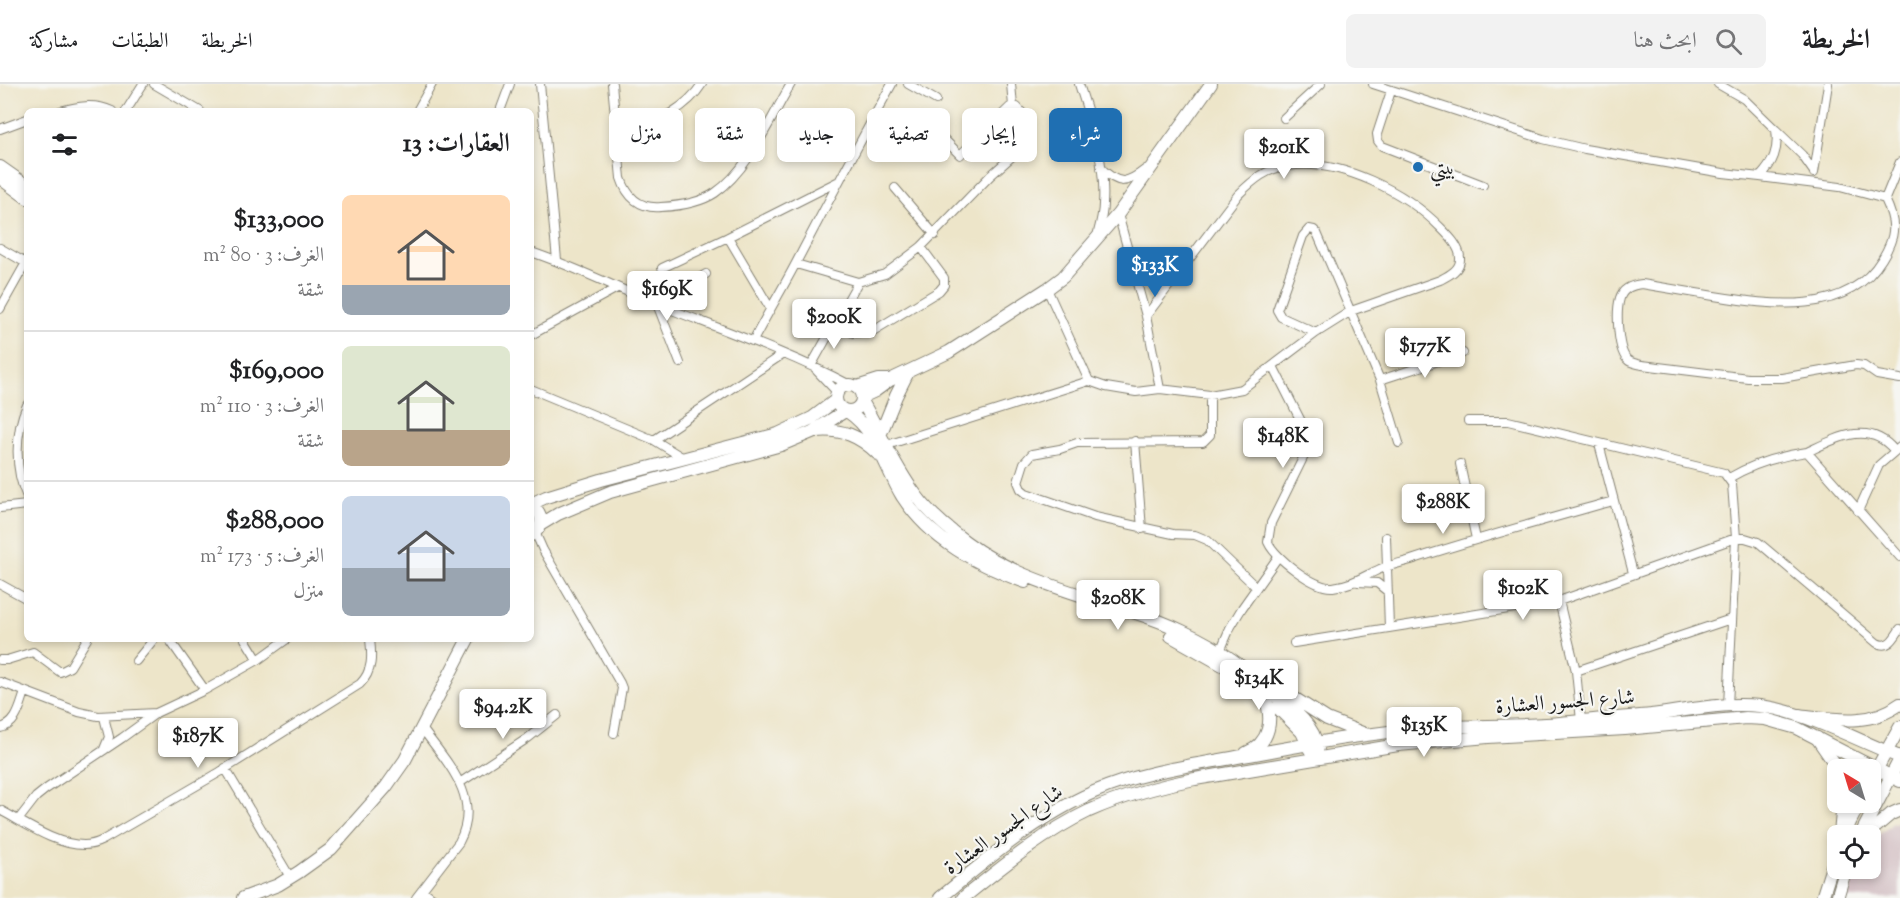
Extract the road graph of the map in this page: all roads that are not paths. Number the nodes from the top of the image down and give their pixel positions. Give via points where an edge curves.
1 (142, 84) edge
2 (154, 84) edge
3 (432, 84) edge
4 (510, 84) edge
5 (540, 84) edge
6 (612, 84) edge
7 (702, 84) edge
8 (791, 84) edge
9 (892, 84) edge
10 (908, 84) edge
11 (1011, 84) edge
12 (1080, 84) edge
13 (1210, 84) edge
14 (1321, 84) edge
15 (1373, 84) edge
16 (1718, 84) edge
17 (1828, 84) edge
18 (1391, 91) junction
19 (936, 100) dead end
20 (1013, 106) junction
21 (73, 108) edge
22 (104, 108) edge
23 (128, 108) edge
24 (195, 108) edge
25 (419, 108) edge
26 (501, 108) edge
27 (614, 108) edge
28 (681, 108) edge
29 (1284, 118) dead end
30 (24, 120) edge
31 (0, 129) edge
32 (1776, 130) junction
33 (950, 146) edge
34 (1156, 161) junction
35 (619, 162) edge
36 (1900, 162) edge
37 (0, 167) edge
38 (1101, 168) junction
39 (1814, 172) junction
40 (1760, 177) junction
41 (0, 178) edge
42 (837, 182) junction
43 (24, 184) edge
44 (1817, 184) junction
45 (1483, 185) dead end
46 (895, 188) dead end
47 (24, 196) edge
48 (1885, 200) junction
49 (1118, 214) junction
50 (935, 235) junction
51 (728, 237) junction
52 (1097, 240) junction
53 (921, 247) junction
54 (0, 248) edge
55 (534, 253) edge
56 (24, 260) edge
57 (557, 260) junction
58 (796, 264) junction
59 (24, 267) edge
60 (662, 268) dead end
61 (706, 274) dead end
62 (858, 282) junction
63 (617, 288) junction
64 (1047, 289) junction
65 (657, 304) junction
66 (770, 308) junction
67 (0, 309) edge
68 (1351, 311) junction
69 (1146, 316) junction
70 (836, 322) junction
71 (534, 333) edge
72 (1316, 333) junction
73 (753, 341) junction
74 (1463, 353) dead end
75 (783, 354) junction
76 (680, 363) dead end
77 (1273, 366) junction
78 (813, 367) junction
79 (909, 370) junction
80 (1900, 379) edge
81 (1380, 380) junction
82 (1089, 381) junction
83 (1160, 389) junction
84 (534, 390) edge
85 (858, 392) junction
86 (1210, 395) junction
87 (836, 396) junction
88 (847, 411) junction
89 (24, 418) edge
90 (1467, 421) dead end
91 (812, 432) junction
92 (881, 433) junction
93 (654, 440) junction
94 (1136, 441) junction
95 (1398, 443) dead end
96 (1599, 444) junction
97 (1897, 448) edge
98 (884, 451) junction
99 (1807, 452) junction
100 (685, 459) junction
101 (1460, 464) dead end
102 (1729, 478) junction
103 (24, 486) edge
104 (1613, 501) junction
105 (534, 503) edge
106 (24, 505) edge
107 (0, 508) edge
108 (534, 508) edge
109 (1858, 511) junction
110 (1142, 529) junction
111 (535, 531) edge
112 (1386, 537) dead end
113 (1736, 538) junction
114 (1476, 539) junction
115 (1278, 557) junction
116 (1900, 557) edge
117 (1388, 567) junction
118 (1633, 573) junction
119 (1358, 582) junction
120 (0, 584) edge
121 (1256, 587) junction
122 (1387, 591) junction
123 (24, 597) edge
124 (1559, 601) junction
125 (1731, 619) junction
126 (1389, 628) junction
127 (1900, 629) edge
128 (85, 642) edge
129 (152, 642) edge
130 (171, 642) edge
131 (247, 642) edge
132 (283, 642) edge
133 (370, 642) edge
134 (466, 642) edge
135 (1294, 643) dead end
136 (1219, 656) junction
137 (0, 660) edge
138 (258, 660) junction
139 (136, 661) dead end
140 (1576, 671) junction
141 (1246, 672) junction
142 (0, 682) edge
143 (205, 690) junction
144 (25, 692) junction
145 (1265, 697) junction
146 (1900, 705) edge
147 (1728, 706) junction
148 (156, 713) junction
149 (557, 715) dead end
150 (1798, 715) junction
151 (104, 717) junction
152 (1581, 720) junction
153 (421, 727) junction
154 (1900, 727) edge
155 (0, 728) edge
156 (614, 734) dead end
157 (1369, 735) junction
158 (1817, 738) junction
159 (1313, 743) junction
160 (104, 749) junction
161 (1886, 751) junction
162 (1238, 757) junction
163 (1900, 758) edge
164 (1316, 759) junction
165 (1831, 759) edge
166 (1848, 759) edge
167 (1881, 761) edge
168 (225, 768) junction
169 (1881, 777) edge
170 (1896, 779) edge
171 (461, 783) junction
172 (0, 810) edge
173 (1900, 810) edge
174 (19, 819) junction
175 (1869, 825) edge
176 (1876, 825) edge
177 (291, 877) junction
178 (1828, 879) edge
179 (1843, 879) edge
180 (422, 890) junction
181 (243, 898) edge
182 (416, 898) edge
183 (433, 898) edge
184 (940, 898) edge
185 (963, 898) edge
186 (1822, 898) edge
187 (1837, 898) edge

1 - 23 street
2 - 24 street
3 - 25 street
4 - 26 street
5 - 57 street
6 - 27 street
7 - 28 street
8 - 35 street via 745,163 715,194 698,201 655,208 643,206 625,190
9 - 42 street
10 - 19 street
11 - 20 street
12 - 38 street
13 - 34 main road
14 - 29 street
15 - 18 street
16 - 32 street via 1744,99
17 - 39 street
18 - 40 street via 1554,141
18 - 45 street via 1377,134 1382,146
20 - 33 street via 962,154
20 - 50 street via 1024,115 1017,152
21 - 22 street
30 - 31 street
32 - 39 street via 1802,154
32 - 40 street via 1777,148
34 - 38 street via 1127,181 1119,182
34 - 49 main road
36 - 48 street
37 - 43 main road
38 - 52 street via 1103,206
39 - 44 street
40 - 44 street
41 - 47 main road
42 - 51 street
42 - 58 street
44 - 48 street
46 - 50 street
48 - 80 street via 1894,231 1889,247 1869,276 1838,295 1798,304 1773,303 1631,285 1619,298 1618,333 1621,350 1629,361 1642,365 1748,378 1782,378 1856,365 1877,375
49 - 52 main road
49 - 69 street
50 - 53 street
51 - 60 street
51 - 66 street
52 - 64 main road
53 - 62 street via 885,274
53 - 70 street via 944,278 939,291 873,331 853,333
54 - 56 street
55 - 57 street
57 - 63 street
58 - 62 street
58 - 66 street
59 - 67 street
61 - 65 street
62 - 70 street
63 - 65 street
63 - 71 street
64 - 79 main road via 949,352
64 - 82 street
65 - 73 street
65 - 76 street
66 - 73 street
68 - 69 street via 1451,274 1459,266 1458,249 1422,210 1379,184 1346,172 1290,165 1265,173 1238,195
68 - 72 street
68 - 72 street via 1317,233 1309,229 1303,236 1277,310 1281,318
68 - 81 street
69 - 83 street
70 - 78 street
72 - 77 street
73 - 75 street
74 - 81 street
75 - 78 street
75 - 93 street
77 - 86 street via 1242,389
77 - 115 street via 1309,437 1305,454 1269,529 1268,542
78 - 85 street
78 - 87 street
79 - 85 main road
79 - 92 main road
81 - 95 street
82 - 83 street via 1136,392
82 - 98 street
83 - 86 street
84 - 93 street
85 - 87 main road via 842,387
85 - 88 main road via 859,407
85 - 92 main road
86 - 94 street via 1210,435 1203,442
87 - 88 main road via 838,407
87 - 100 main road via 797,427
88 - 91 main road
88 - 98 main road
89 - 103 street via 18,433
90 - 96 street via 1508,422
91 - 98 main road via 848,433
91 - 111 main road via 757,453 610,492 558,514
92 - 98 main road
93 - 100 street
94 - 110 street
94 - 110 street via 1077,443 1032,454 1024,463 1018,482 1026,493
96 - 102 street via 1720,472
96 - 104 street
97 - 99 street via 1873,434 1865,434 1844,437
97 - 109 street via 1876,471
98 - 136 main road via 933,514 988,557 1082,597 1148,617
99 - 102 street via 1769,459
99 - 109 street
100 - 105 main road via 601,480
101 - 114 street
102 - 113 street
104 - 114 street
104 - 118 street
106 - 107 street
108 - 111 main road via 539,513
109 - 116 street
110 - 121 street via 1207,540
111 - 156 street via 622,688
112 - 117 street
113 - 118 street
113 - 125 street
113 - 127 street via 1758,542 1877,643 1889,644
114 - 117 street
115 - 119 street via 1324,586
115 - 121 street
117 - 119 street
117 - 122 street
118 - 124 street
119 - 122 street via 1377,583
120 - 123 street
121 - 136 street via 1230,628
122 - 126 street
124 - 126 street
124 - 140 street
125 - 140 street
125 - 147 street
126 - 135 street
128 - 137 street via 64,671 55,670 33,652
129 - 139 street
130 - 143 street
131 - 138 street
132 - 138 street
133 - 168 street via 370,669 360,684
134 - 153 main road
136 - 141 main road
136 - 145 main road
138 - 143 street
140 - 152 street
141 - 157 main road via 1337,724
141 - 159 main road via 1303,720 1312,730
142 - 144 street
143 - 148 street
144 - 151 street
144 - 155 street via 14,720
145 - 159 main road
145 - 162 main road via 1270,716 1267,734 1253,751
146 - 150 main road via 1858,721
147 - 150 main road, شارع الجسور العشارة via 1776,708
147 - 152 main road, شارع الجسور العشارة
148 - 151 street
148 - 160 street
149 - 171 street
150 - 161 main road, شارع الجسور العشارة
151 - 160 street via 109,737
152 - 157 main road, شارع الجسور العشارة
153 - 171 street
153 - 177 main road via 386,787 331,849
154 - 161 main road
157 - 159 main road, شارع الجسور العشارة
158 - 164 main road, شارع الجسور العشارة via 1781,722 1746,718 1398,745
158 - 165 main road
158 - 166 main road, شارع الجسور العشارة
159 - 162 main road, شارع الجسور العشارة
159 - 164 main road
160 - 174 street via 41,793
161 - 163 main road, شارع الجسور العشارة
161 - 167 main road
162 - 184 main road, شارع الجسور العشارة via 1151,773 1094,792 1024,833
163 - 170 main road
164 - 185 main road, شارع الجسور العشارة via 1165,785 1111,802 1043,837
168 - 174 street via 87,846 58,839
168 - 177 street
169 - 170 main road, شارع الجسور العشارة
170 - 175 main road
171 - 180 street via 467,811 465,832
172 - 174 street
173 - 176 main road
177 - 181 main road
178 - 186 main road
179 - 187 main road
180 - 182 street
180 - 183 street

